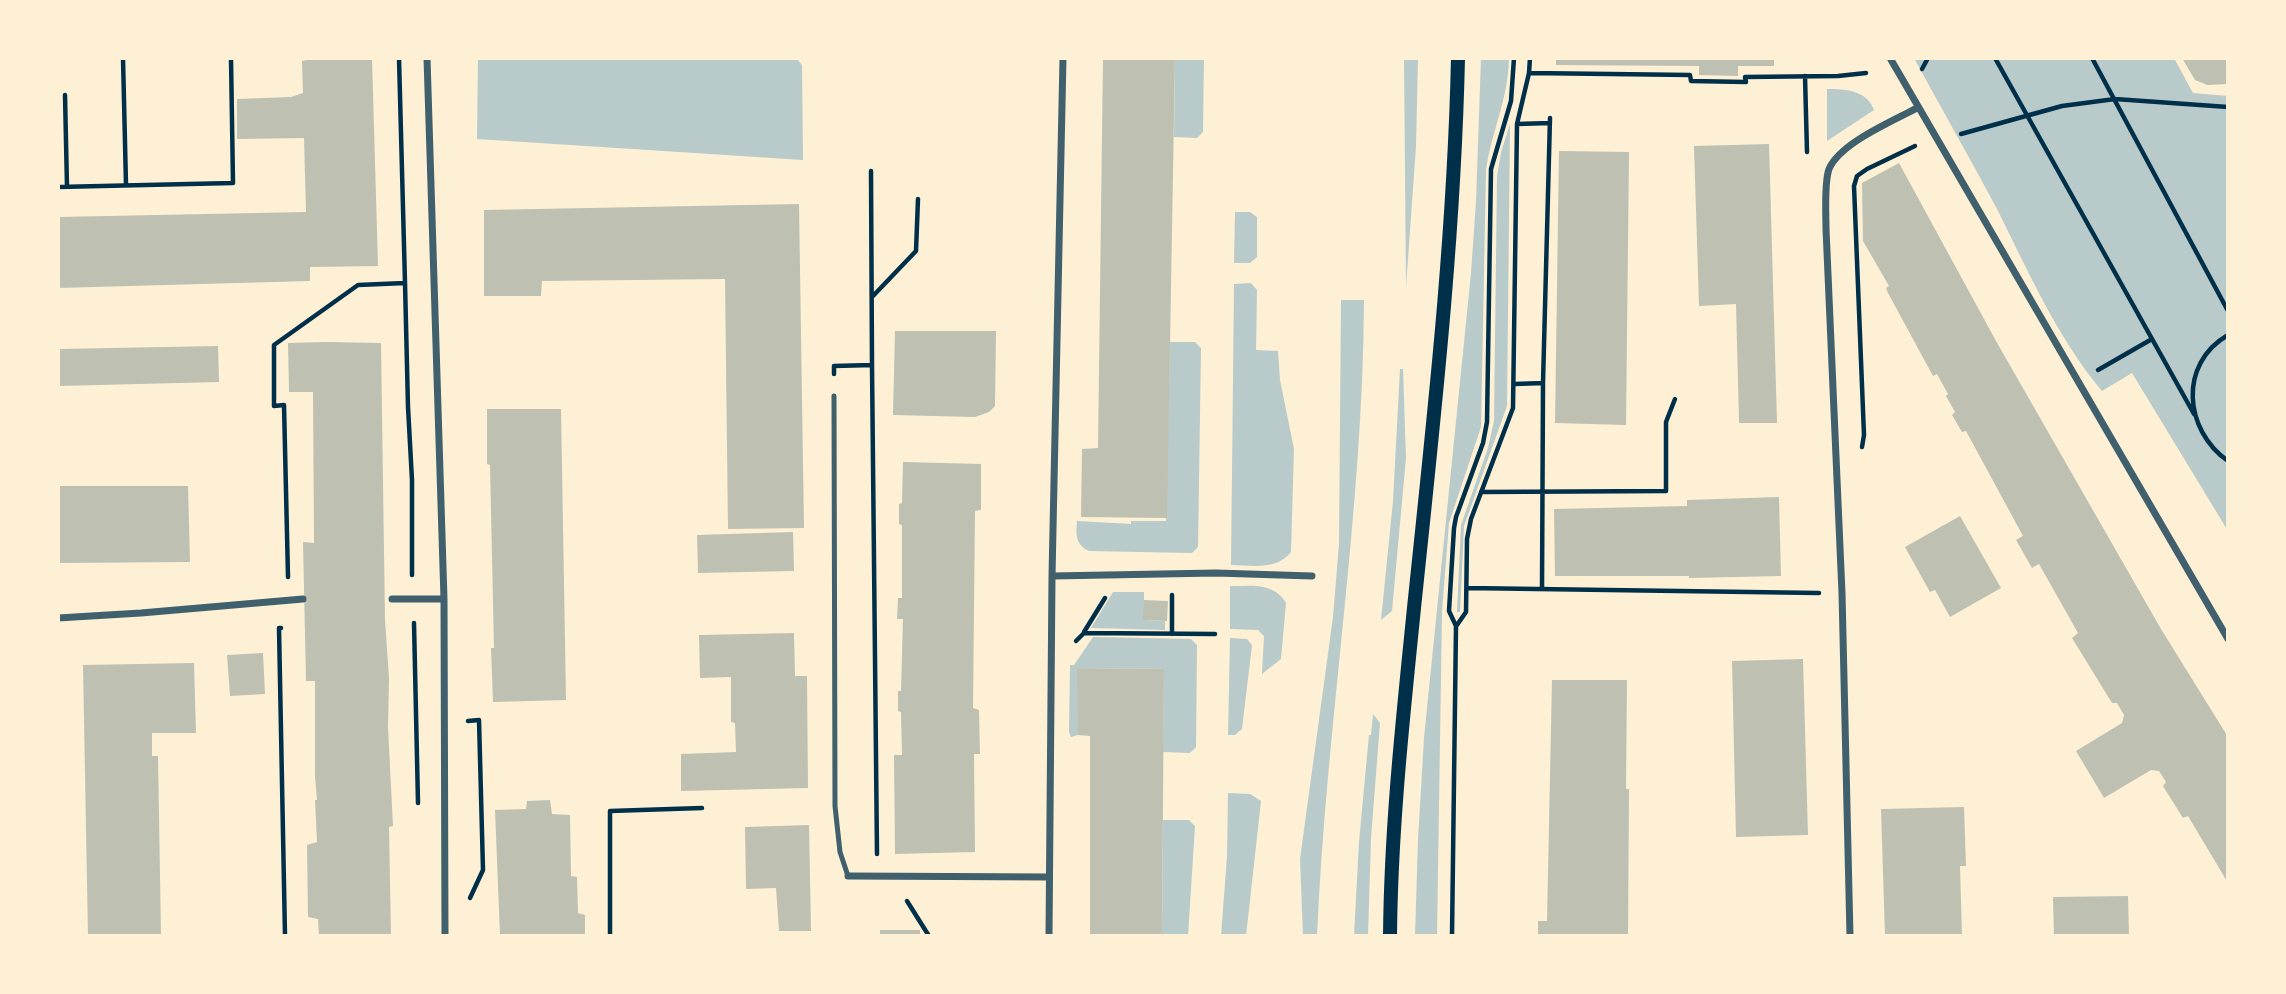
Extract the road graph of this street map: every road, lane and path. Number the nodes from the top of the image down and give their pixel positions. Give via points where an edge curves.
1 (123, 58) edge
2 (231, 58) edge
3 (399, 58) edge
4 (427, 58) edge
5 (1063, 58) edge
6 (1458, 58) edge
7 (1514, 58) edge
8 (1530, 58) edge
9 (1890, 58) edge
10 (1995, 58) edge
11 (2092, 58) edge
12 (1529, 73) junction
13 (1866, 73) dead end
14 (1805, 76) junction
15 (65, 95) dead end
16 (2115, 99) junction
17 (2228, 107) edge
18 (1917, 108) junction
19 (2028, 117) junction
20 (1517, 124) junction
21 (1936, 141) junction
22 (1807, 152) dead end
23 (871, 172) dead end
24 (126, 186) junction
25 (58, 187) edge
26 (67, 187) junction
27 (918, 200) dead end
28 (871, 298) junction
29 (2228, 311) edge
30 (2228, 335) edge
31 (2152, 339) junction
32 (872, 365) junction
33 (2077, 382) junction
34 (1543, 383) junction
35 (1515, 384) junction
36 (834, 396) joint
37 (1675, 399) dead end
38 (2194, 414) junction
39 (1862, 448) dead end
40 (2228, 461) edge
41 (1481, 492) junction
42 (1543, 493) junction
43 (1052, 576) junction
44 (1312, 576) dead end
45 (1111, 588) dead end
46 (1163, 588) dead end
47 (1466, 588) junction
48 (1542, 589) junction
49 (1842, 593) junction
50 (303, 599) dead end
51 (392, 599) dead end
52 (444, 599) junction
53 (289, 600) junction
54 (58, 618) edge
55 (1457, 626) junction
56 (1084, 633) junction
57 (1172, 634) junction
58 (1215, 635) dead end
59 (2228, 639) edge
60 (1075, 642) dead end
61 (461, 721) dead end
62 (702, 808) dead end
63 (848, 876) joint
64 (878, 876) junction
65 (893, 876) junction
66 (1049, 877) junction
67 (466, 907) dead end
68 (285, 936) edge
69 (445, 936) edge
70 (610, 936) edge
71 (929, 936) edge
72 (1049, 936) edge
73 (1390, 936) edge
74 (1452, 936) edge
75 (1850, 936) edge

1 - 24 path
2 - 24 path via 233,183
3 - 53 path via 405,282 358,285 275,345 274,405 284,405
4 - 52 street
5 - 43 street
6 - 73 main road via 1447,287 1401,741
7 - 55 path via 1511,101 1491,169 1488,422 1453,539 1449,611
8 - 12 path
9 - 18 street
10 - 19 path
11 - 16 path
12 - 14 path via 1690,75 1691,81 1746,82 1745,76
12 - 20 path
13 - 14 path
14 - 22 path
15 - 26 path
16 - 17 path
16 - 19 path via 2062,106
16 - 29 path
18 - 21 street
18 - 49 street via 1849,146 1828,171 1826,229
19 - 21 path
19 - 31 path
20 - 34 path via 1550,121
20 - 35 path
21 - 33 street
21 - 39 path via 1867,169 1857,176 1854,186
23 - 28 path
24 - 26 path
25 - 26 path
27 - 28 path via 916,251
28 - 32 path
30 - 38 path via 2206,355 2196,373
31 - 33 path
31 - 38 path
32 - 36 path via 834,366
32 - 64 path
33 - 59 street
34 - 35 path
34 - 42 path
35 - 41 path via 1513,408
36 - 63 lane via 835,806
37 - 42 path via 1665,422 1666,491
38 - 40 path via 2201,434
41 - 42 path
41 - 47 path via 1468,529
42 - 48 path
43 - 44 street
43 - 66 street
45 - 56 path
46 - 57 path via 1172,596
47 - 48 path
47 - 55 path via 1466,612
48 - 49 path
49 - 75 street
50 - 53 street
51 - 52 street
52 - 69 street
53 - 54 street
53 - 68 path via 289,627 279,628
55 - 74 path
56 - 57 path
56 - 60 path
57 - 58 path
61 - 67 path via 479,720 483,856 483,870
62 - 70 path via 610,811
63 - 64 street
64 - 65 street
65 - 66 street
65 - 71 path
66 - 72 street

